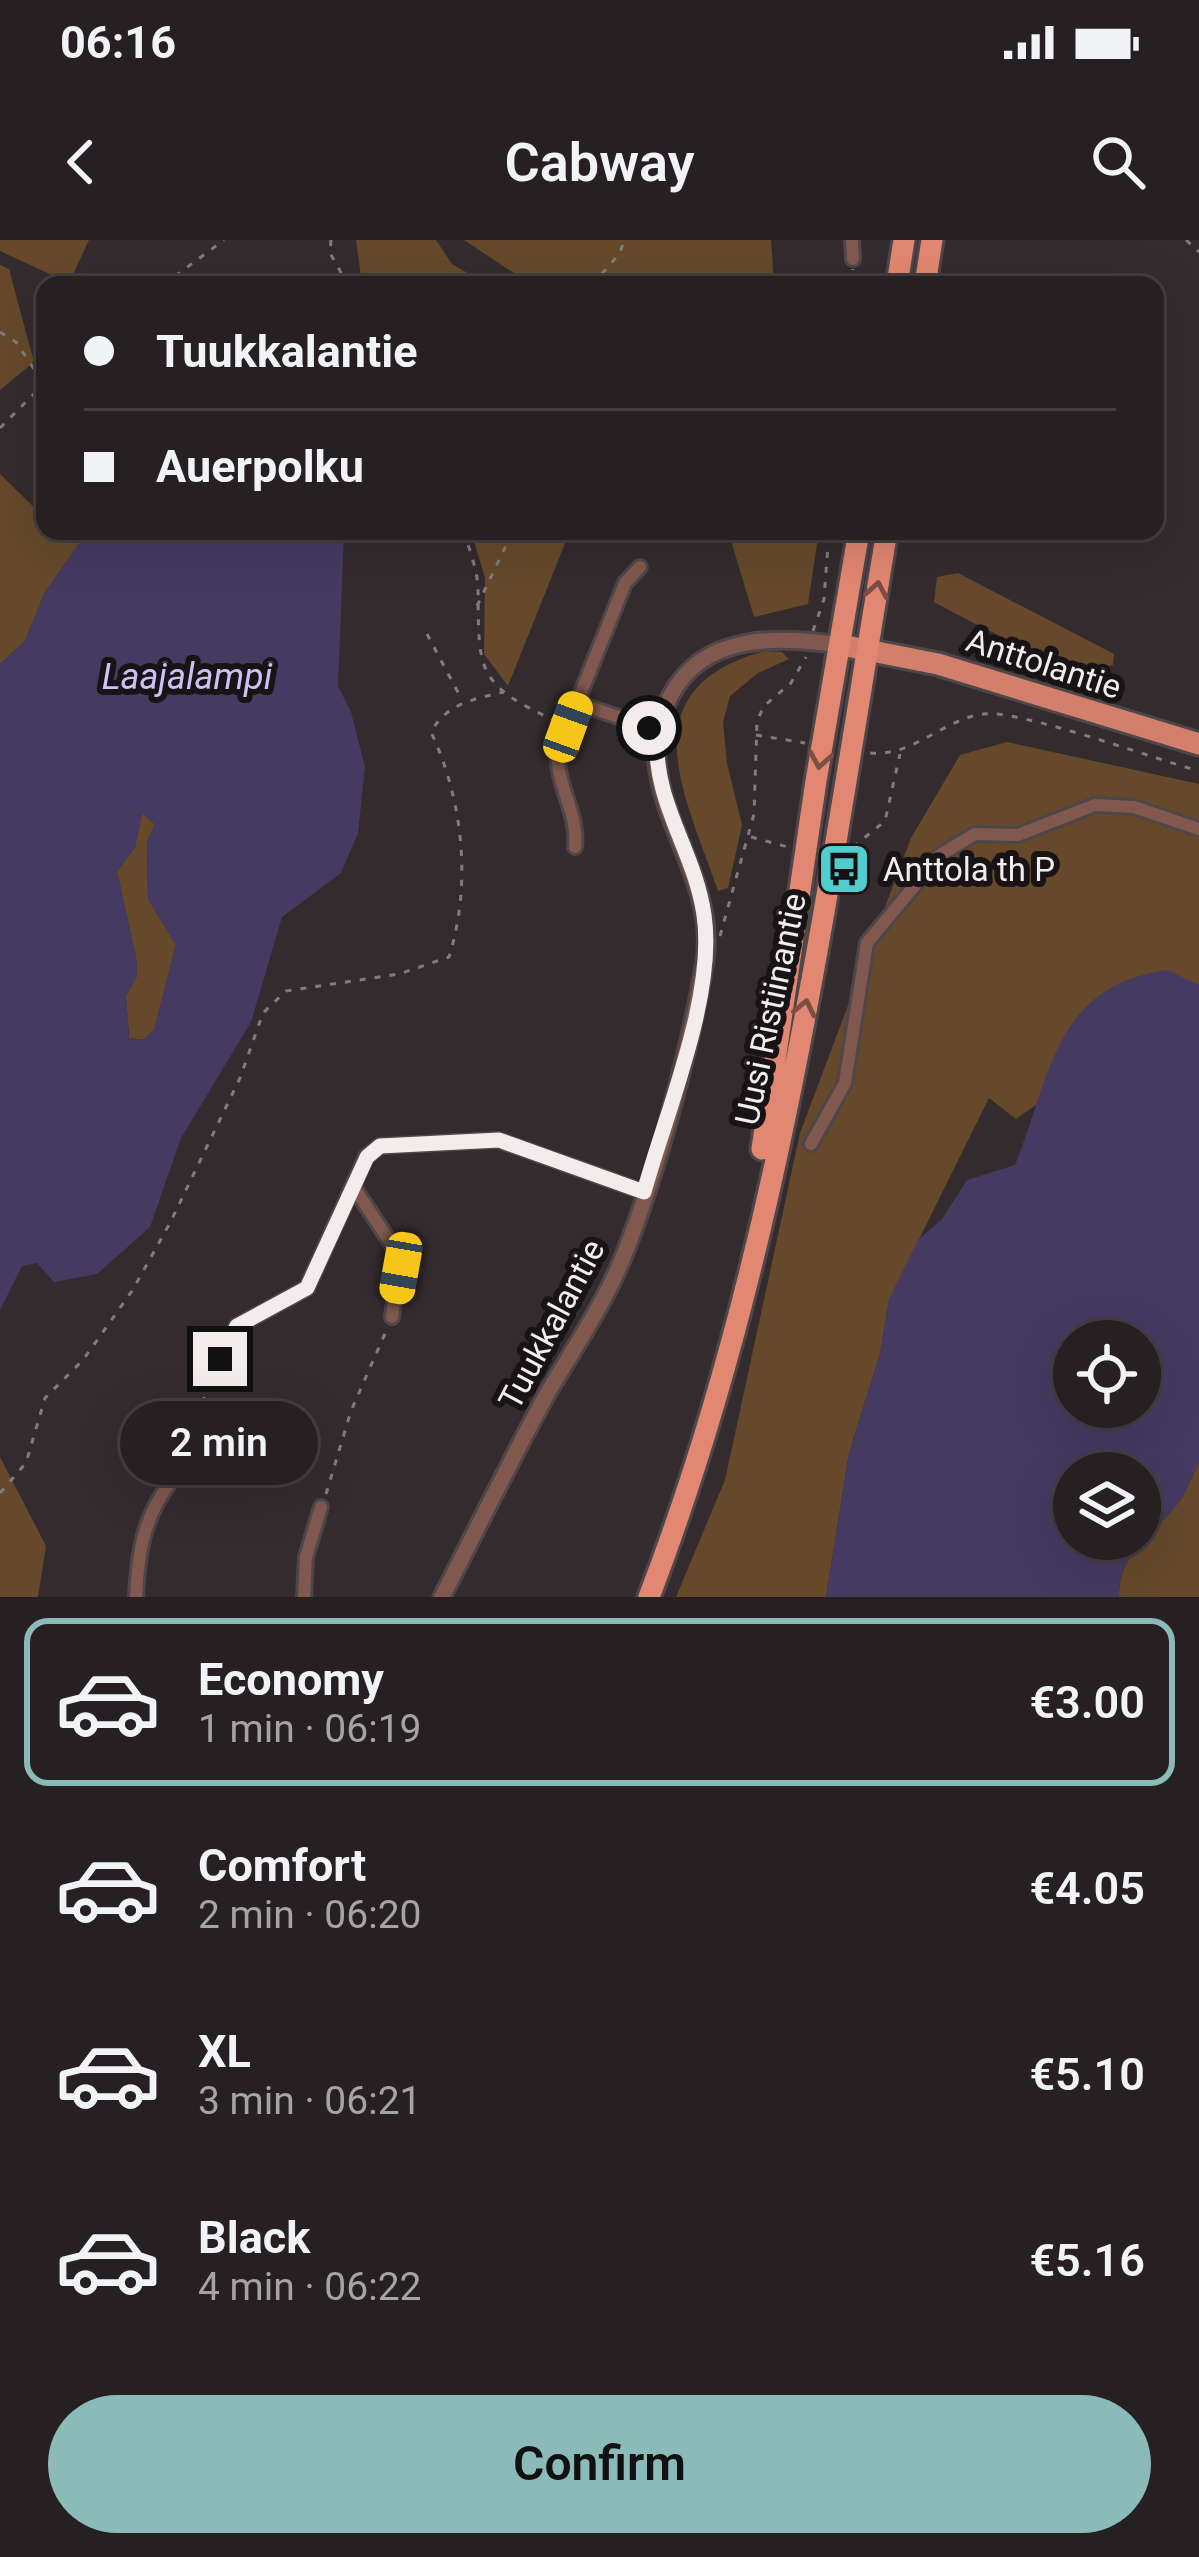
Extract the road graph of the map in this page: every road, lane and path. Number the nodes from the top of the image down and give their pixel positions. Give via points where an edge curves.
1 (224, 240) edge
2 (331, 240) edge
3 (624, 240) edge
4 (852, 240) edge
5 (904, 240) edge
6 (932, 240) edge
7 (1186, 240) edge
8 (1199, 252) edge
9 (853, 259) dead end
10 (175, 276) edge
11 (343, 276) edge
12 (600, 276) edge
13 (898, 276) edge
14 (926, 276) edge
15 (0, 332) edge
16 (36, 371) edge
17 (36, 393) edge
18 (0, 428) edge
19 (466, 540) edge
20 (509, 540) edge
21 (829, 540) edge
22 (858, 540) edge
23 (885, 540) edge
24 (640, 567) dead end
25 (477, 608) junction
26 (427, 634) dead end
27 (810, 641) junction
28 (841, 645) junction
29 (867, 649) junction
30 (504, 692) junction
31 (463, 702) junction
32 (577, 704) junction
33 (568, 727) junction
34 (657, 730) junction
35 (756, 735) junction
36 (807, 744) dead end
37 (1199, 744) edge
38 (900, 752) junction
39 (863, 753) dead end
40 (1199, 771) edge
41 (1199, 829) edge
42 (748, 836) junction
43 (575, 847) dead end
44 (790, 848) dead end
45 (848, 852) dead end
46 (706, 952) junction
47 (811, 1144) dead end
48 (352, 1186) junction
49 (644, 1192) junction
50 (744, 1286) junction
51 (392, 1317) joint
52 (220, 1359) joint
53 (169, 1484) joint
54 (0, 1493) edge
55 (321, 1507) joint
56 (136, 1597) edge
57 (304, 1597) edge
58 (442, 1597) edge
59 (649, 1597) edge

1 - 10 path
2 - 11 path
3 - 12 path
4 - 9 street
5 - 13 highway
6 - 14 highway
7 - 8 path
15 - 16 path
17 - 18 path
19 - 25 path
20 - 25 path
21 - 27 path
22 - 28 highway, Uusi Ristiinantie
29 -> 23 highway, Uusi Ristiinantie
24 - 32 street via 625,583
25 - 30 path via 480,661
26 - 31 path
27 - 28 street
27 - 34 street via 751,640 717,652 676,687
27 - 35 path via 800,672 764,706
28 - 29 main road, Anttolantie
28 -> 50 highway, Uusi Ristiinantie
29 - 37 main road, Anttolantie
50 -> 29 highway, Uusi Ristiinantie via 825,913
30 - 31 path
30 - 33 path
31 - 54 path via 430,732 450,772 464,845 449,957 399,974 286,991 263,1013 170,1223 132,1291 45,1398 26,1463
32 - 33 street
32 - 34 street
33 - 43 street via 557,767 578,826
34 - 46 street, Tuukkalantie via 658,787 701,898
35 - 36 path
35 - 42 path
38 - 39 path
38 - 40 path via 990,713
38 - 45 path via 885,821
41 - 47 street via 1135,807 1095,805 1018,835 975,835 940,855 867,943 845,1083
42 - 44 path
42 - 46 path via 727,922 715,952
46 - 49 street, Tuukkalantie
48 - 49 street via 380,1146 499,1140
48 - 51 street via 400,1257
48 - 52 street via 307,1288 237,1326
49 - 58 street, Tuukkalantie via 614,1276
50 - 59 highway, Uusi Ristiinantie via 709,1422
51 - 55 path
52 - 53 path
53 - 56 street via 141,1539
55 - 57 street

